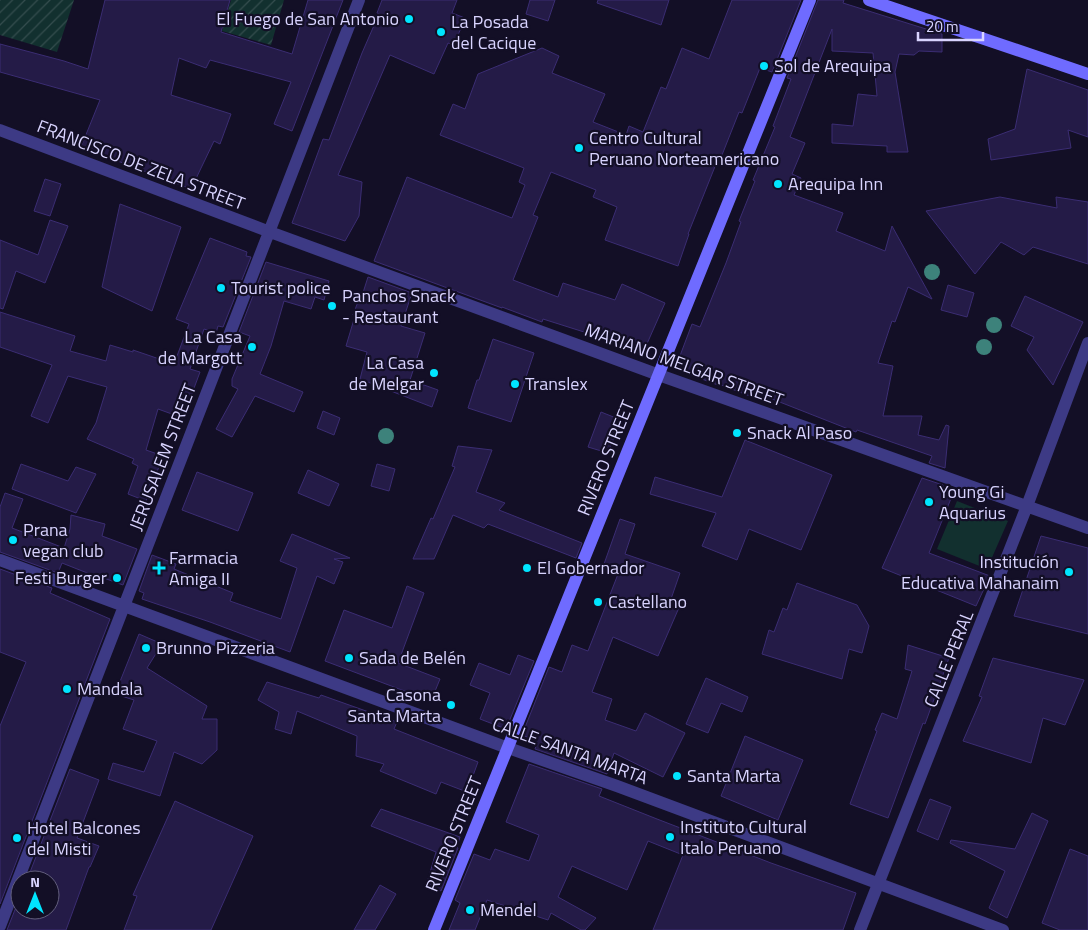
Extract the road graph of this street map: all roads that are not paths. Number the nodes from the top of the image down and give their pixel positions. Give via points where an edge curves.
1 (359, 0) edge
2 (810, 0) edge
3 (868, 0) edge
4 (1088, 74) edge
5 (0, 130) edge
6 (270, 232) junction
7 (1088, 343) edge
8 (659, 375) junction
9 (1028, 506) junction
10 (1088, 528) edge
11 (0, 560) edge
12 (124, 605) junction
13 (508, 748) junction
14 (878, 883) junction
15 (0, 926) edge
16 (434, 930) edge
17 (860, 930) edge
18 (1003, 930) edge

1 - 6 street, JERUSALEM STREET
2 - 8 street, RIVERO STREET
3 - 4 street
5 - 6 street, FRANCISCO DE ZELA STREET
6 - 8 street, MARIANO MELGAR STREET
6 - 12 street, JERUSALEM STREET
7 - 9 street, CALLE PERAL
8 - 9 street, MARIANO MELGAR STREET
8 - 13 street, RIVERO STREET
9 - 10 street, MARIANO MELGAR STREET
9 - 14 street, CALLE PERAL
11 - 12 street, CALLE SANTA MARTA
12 - 13 street, CALLE SANTA MARTA
12 - 15 street, JERUSALEM STREET
13 - 14 street, CALLE SANTA MARTA
13 - 16 street, RIVERO STREET
14 - 17 street, CALLE PERAL
14 - 18 street, CALLE SANTA MARTA

